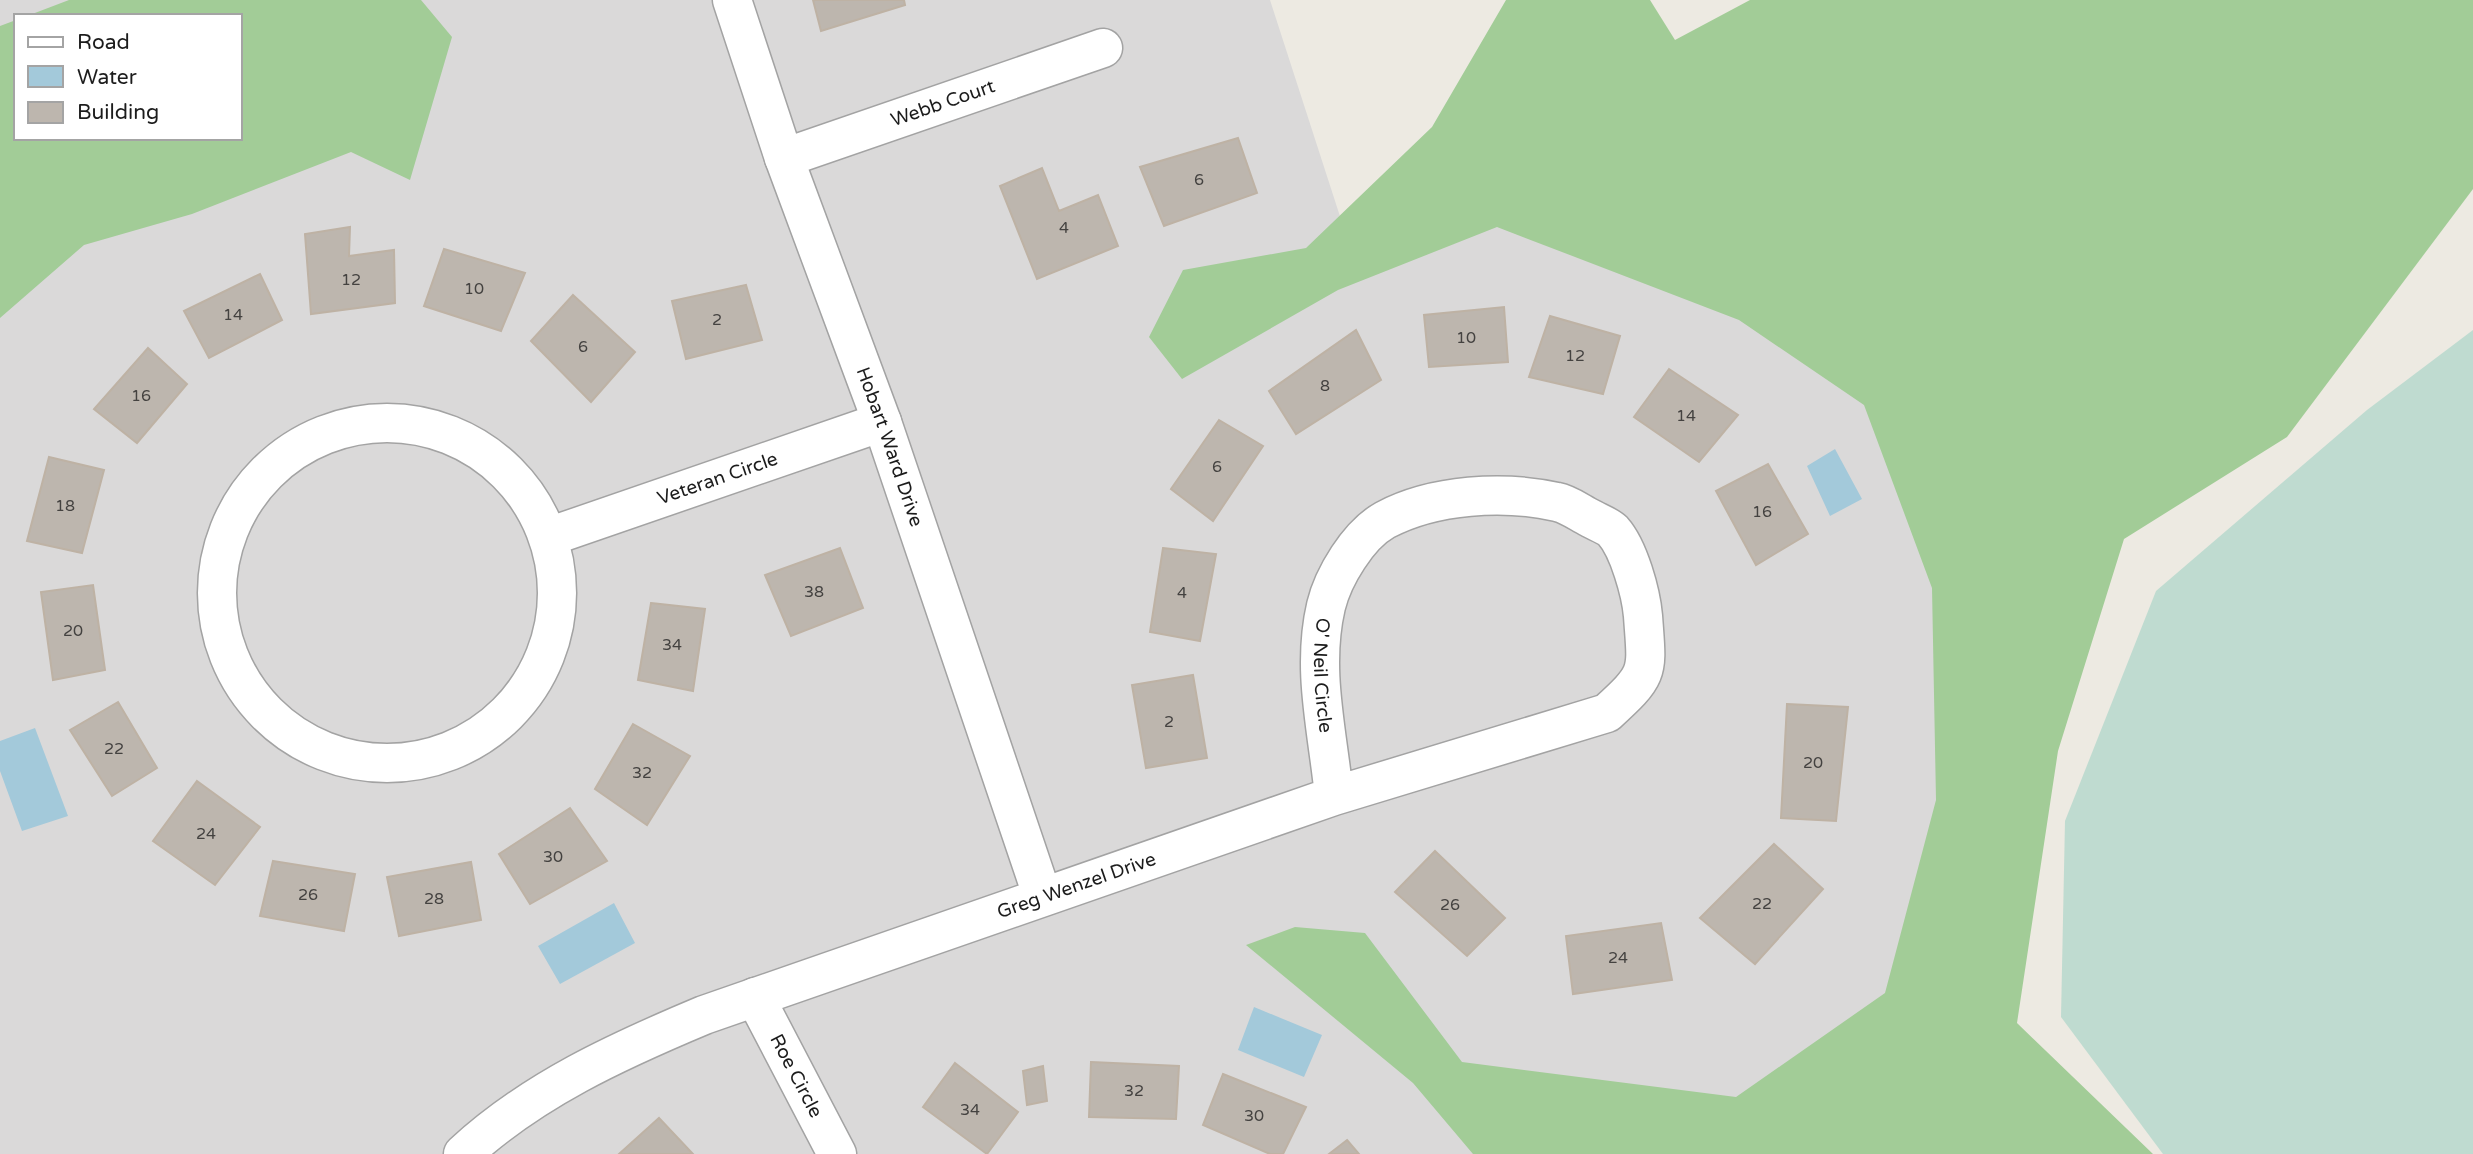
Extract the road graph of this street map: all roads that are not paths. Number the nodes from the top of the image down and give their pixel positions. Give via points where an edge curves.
1 (732, 0) edge
2 (1103, 48) dead end
3 (784, 158) junction
4 (882, 422) junction
5 (554, 535) junction
6 (1642, 611) joint
7 (1334, 796) junction
8 (1042, 895) junction
9 (755, 997) junction
10 (463, 1154) edge
11 (837, 1154) edge

1 - 3 street, Hobart Ward Drive
2 - 3 street, Webb Court
3 - 4 street, Hobart Ward Drive
4 - 5 street, Veteran Circle
4 - 8 street, Hobart Ward Drive
5 - 5 street via 554,599 546,648 531,681 485,734 451,750 406,761 355,760 303,747 258,709 237,677 222,633 217,575 227,529 258,480 296,450 328,435 366,426 444,431 485,449 513,471 540,505
6 - 7 street, Greg Wenzel Drive via 1647,667 1632,690 1607,712
6 - 7 street, O' Neil Circle via 1632,567 1613,531 1560,502 1513,496 1464,499 1434,503 1383,521 1361,542 1338,576 1322,626 1319,691
7 - 8 street, Greg Wenzel Drive
8 - 9 street, Greg Wenzel Drive
9 - 10 street, Greg Wenzel Drive via 618,1051 544,1092
9 - 11 street, Roe Circle

